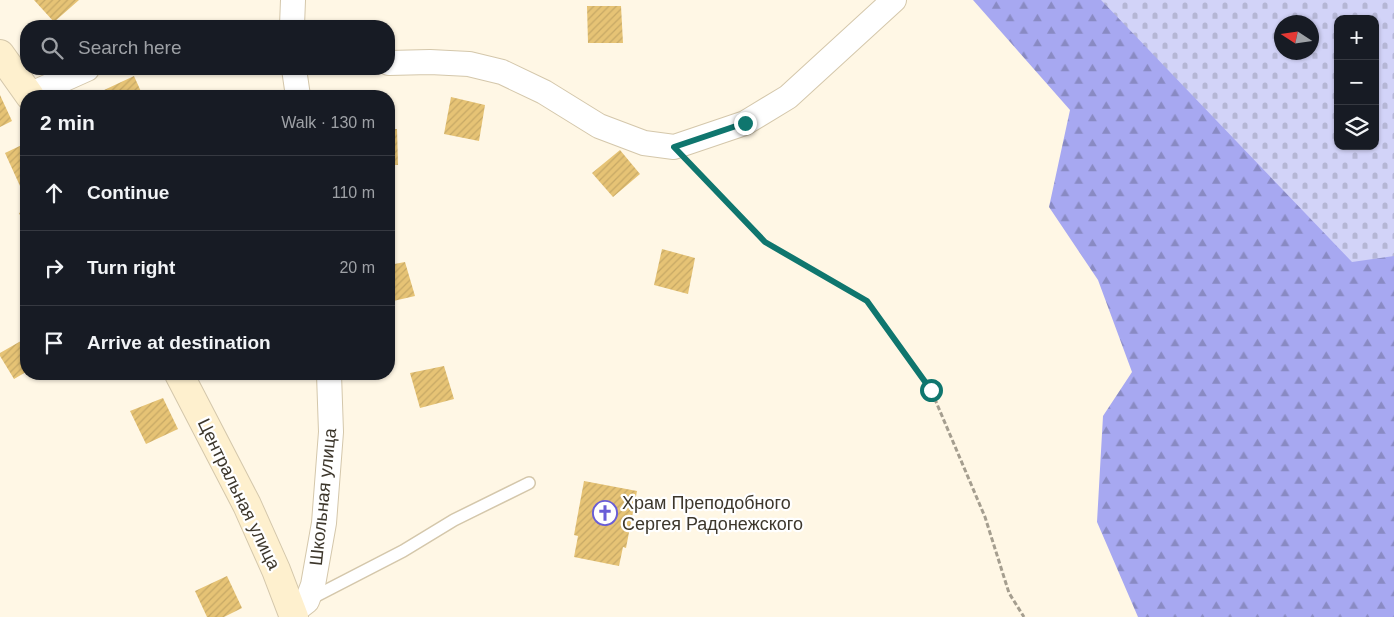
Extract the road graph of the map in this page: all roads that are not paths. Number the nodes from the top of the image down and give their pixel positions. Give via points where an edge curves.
1 (293, 0) edge
2 (894, 0) edge
3 (292, 20) edge
4 (0, 54) edge
5 (395, 63) edge
6 (74, 75) edge
7 (295, 75) edge
8 (25, 90) edge
9 (42, 90) edge
10 (297, 90) edge
11 (181, 380) edge
12 (329, 380) edge
13 (529, 483) dead end
14 (298, 610) edge

1 - 3 street
2 - 5 street via 788,97 745,123 674,147 644,143 599,126 544,92 502,72 469,64
4 - 8 street
6 - 9 street
7 - 10 street
11 - 14 street, Центральная улица
12 - 14 street, Школьная улица via 331,432 324,523 315,577
13 - 14 lane via 454,520

